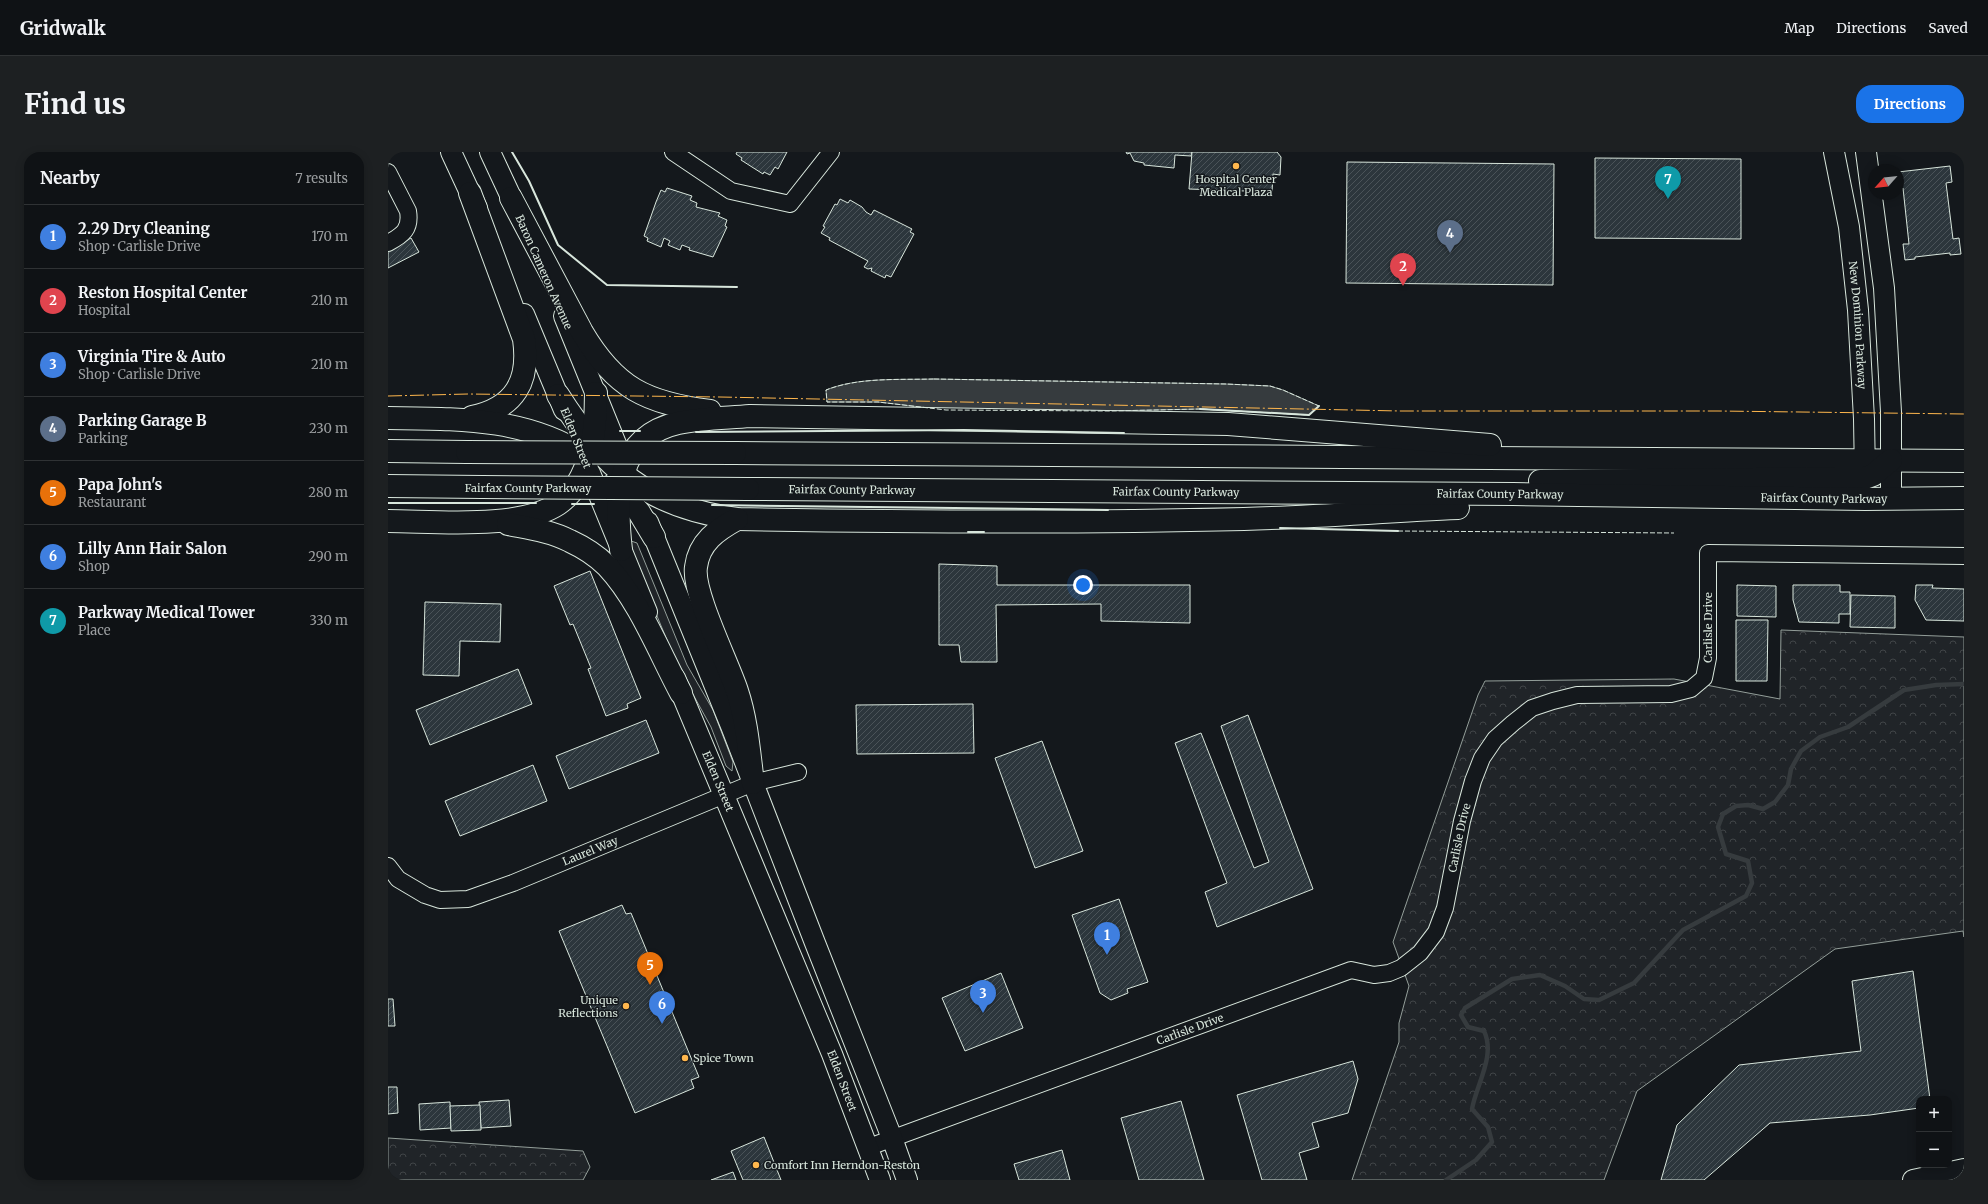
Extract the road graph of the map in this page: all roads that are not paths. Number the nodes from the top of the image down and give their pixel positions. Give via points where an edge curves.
1 (451, 152) edge
2 (490, 152) edge
3 (672, 152) edge
4 (831, 152) edge
5 (1834, 152) edge
6 (1866, 152) edge
7 (388, 172) edge
8 (470, 193) junction
9 (511, 198) junction
10 (388, 243) edge
11 (556, 389) joint
12 (596, 393) junction
13 (750, 416) junction
14 (388, 418) edge
15 (458, 419) junction
16 (388, 451) edge
17 (587, 454) junction
18 (1649, 459) junction
19 (1891, 460) junction
20 (1964, 461) edge
21 (1865, 469) junction
22 (624, 477) junction
23 (388, 486) edge
24 (1513, 494) junction
25 (1646, 497) junction
26 (1964, 498) edge
27 (1865, 499) junction
28 (1891, 500) junction
29 (737, 519) junction
30 (388, 521) edge
31 (493, 521) junction
32 (654, 537) joint
33 (622, 550) junction
34 (1964, 556) edge
35 (681, 692) junction
36 (798, 772) dead end
37 (753, 783) junction
38 (724, 795) junction
39 (388, 866) edge
40 (892, 1138) junction
41 (869, 1147) junction
42 (1964, 1169) edge
43 (880, 1180) edge
44 (907, 1180) edge
45 (1913, 1180) edge

1 - 8 main road
2 - 9 main road, Baron Cameron Avenue
3 - 4 street via 731,191 790,204
5 - 21 main road, New Dominion Parkway via 1849,227 1857,303
6 - 19 main road via 1884,288 1891,405
7 - 10 street via 409,218 404,234
8 - 11 main road
8 - 15 highway via 524,339 526,366 517,390 502,406 479,415
9 - 12 main road, Baron Cameron Avenue
9 - 13 highway via 593,350 620,379 648,398 679,407
11 - 17 highway via 573,418
12 - 17 highway via 596,416
12 - 22 main road
13 - 18 highway via 1228,424
13 - 22 highway via 677,423 661,429 642,440 630,455
14 - 15 highway
15 - 17 highway via 498,423 531,430
16 - 18 highway, bridge
17 - 22 highway
17 - 31 highway via 576,484 559,503 536,514
17 - 33 main road, Elden Street
18 - 21 highway
19 - 20 highway
19 - 21 highway
19 - 28 main road
21 - 24 highway via 1552,480 1538,481
21 - 27 main road, New Dominion Parkway
22 - 29 highway via 678,506
22 - 32 highway via 638,512
22 - 33 highway via 618,528
23 - 24 highway, Fairfax County Parkway, bridge
24 - 25 highway, Fairfax County Parkway
25 - 27 highway, Fairfax County Parkway
25 - 29 highway via 1337,516 1236,519
26 - 28 highway, Fairfax County Parkway
27 - 28 highway, Fairfax County Parkway
29 - 37 highway via 719,529 702,547 695,569 699,594 738,692 746,726
30 - 31 highway
31 - 35 highway via 535,529 568,540 587,550 606,565 640,613
32 - 37 main road
33 - 35 main road, Elden Street
34 - 40 street, Carlisle Drive via 1708,554 1708,658 1704,678 1691,689 1671,694 1577,695 1553,701 1532,708 1495,739 1482,758 1473,781 1441,923 1430,941 1412,961 1389,974 1374,975 1351,970
35 - 38 main road, Elden Street
36 - 37 street, Laurel Way
37 - 38 street, Laurel Way
37 - 40 main road
38 - 39 street, Laurel Way via 513,883 468,898 440,900 425,895 398,879
38 - 41 main road, Elden Street
40 - 41 street, Carlisle Drive
40 - 44 main road
41 - 43 main road, Elden Street
42 - 45 main road

